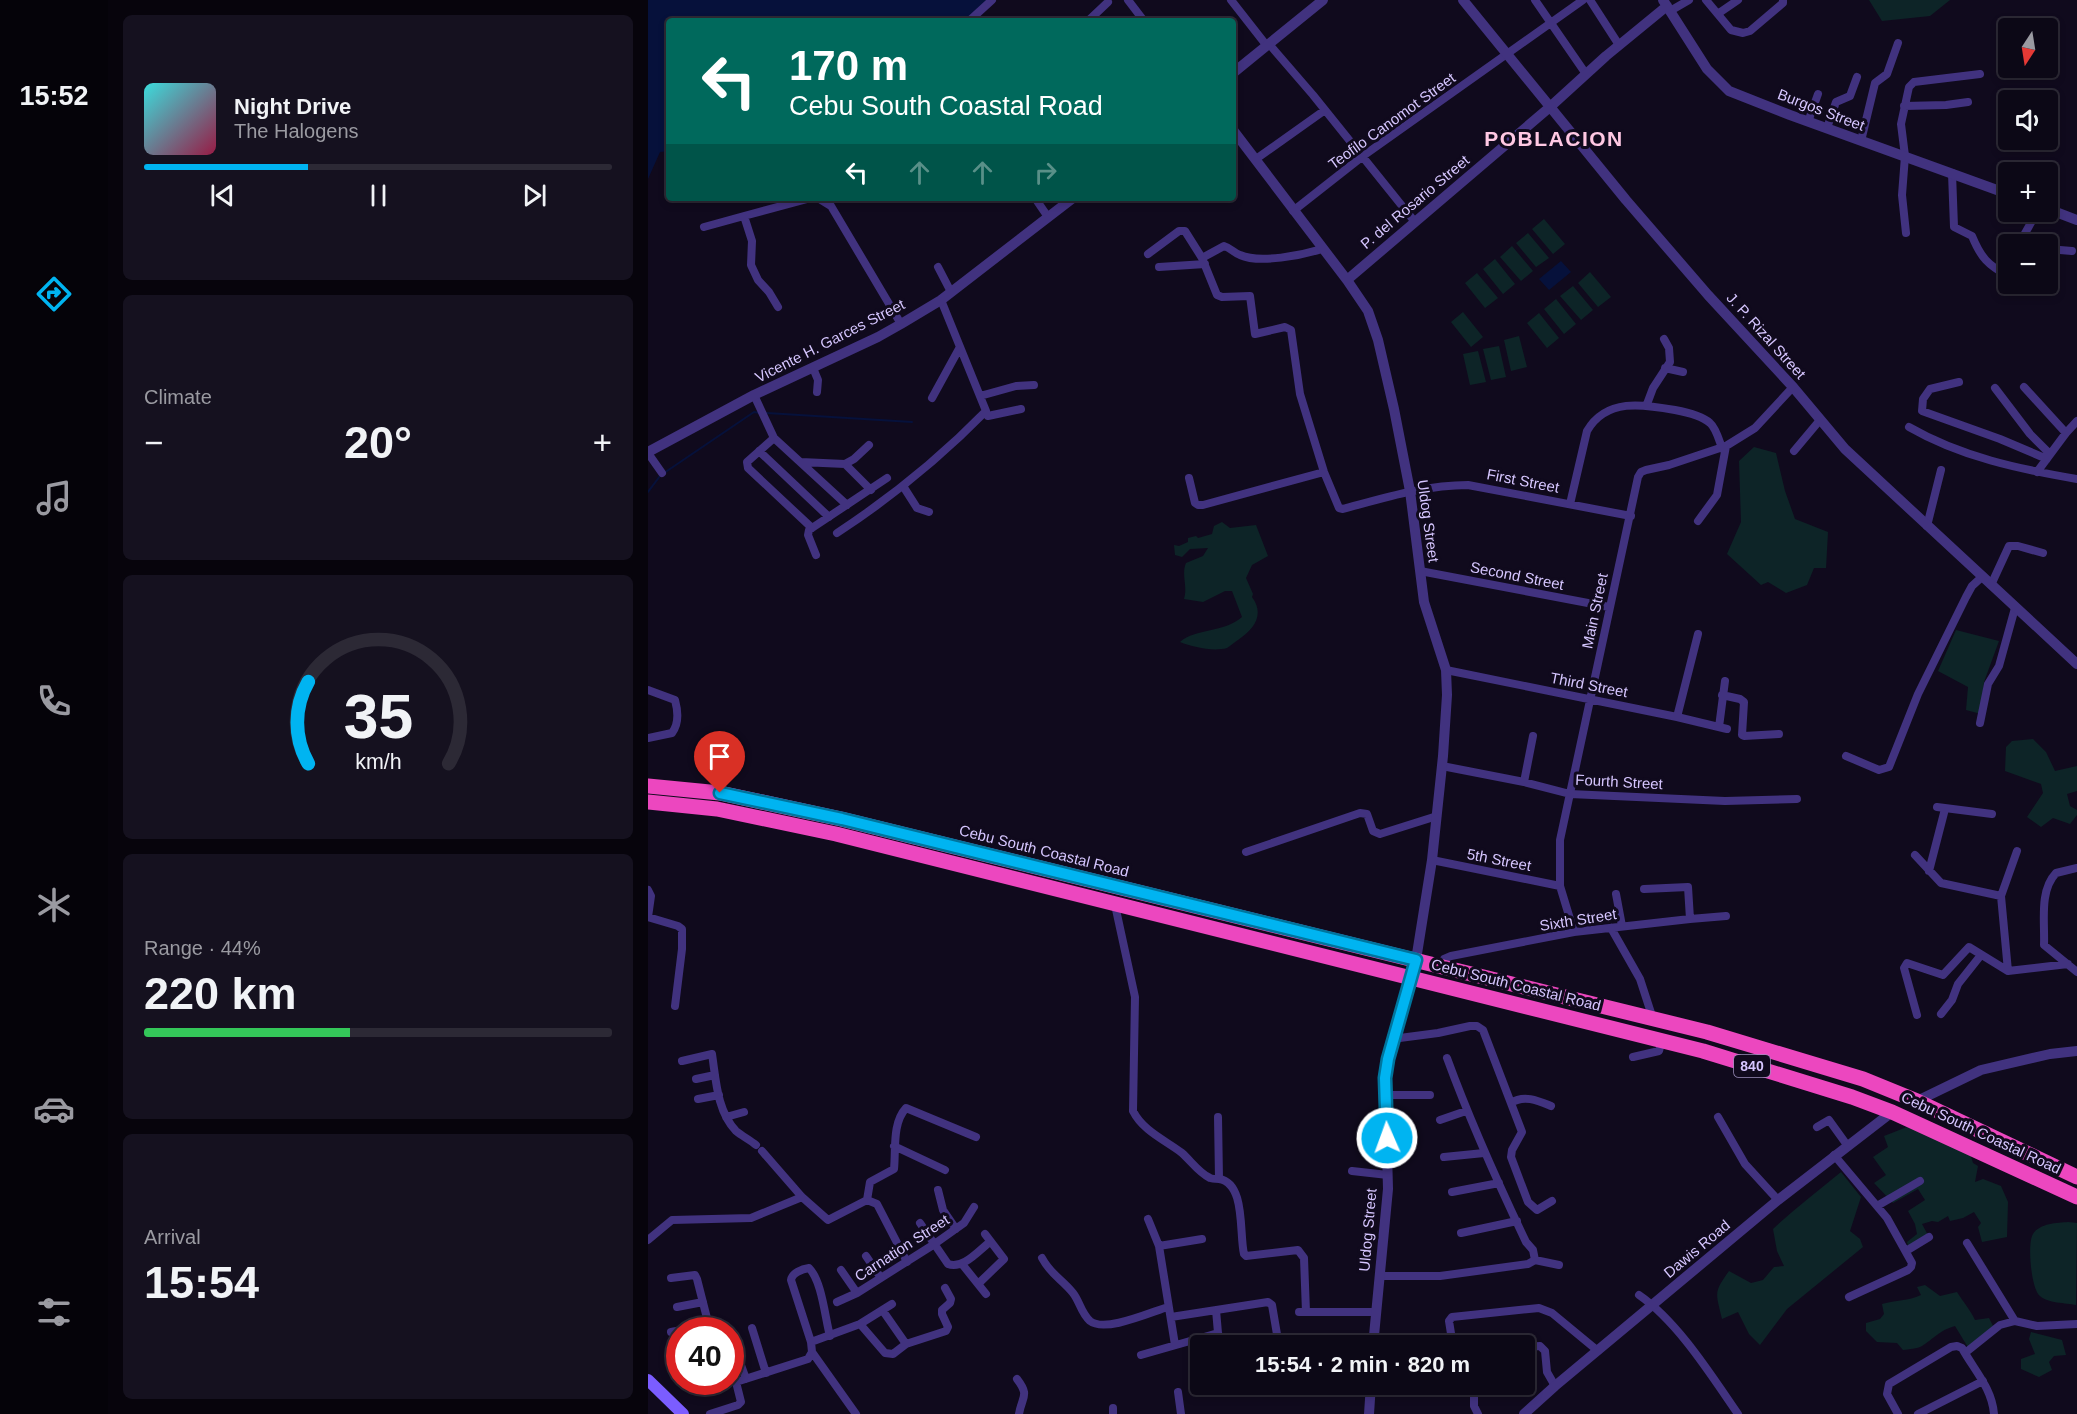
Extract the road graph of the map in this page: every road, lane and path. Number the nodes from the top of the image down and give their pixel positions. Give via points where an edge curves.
1 (992, 0) edge
2 (1128, 0) edge
3 (1231, 0) edge
4 (1323, 0) edge
5 (1535, 0) edge
6 (1583, 0) edge
7 (1590, 0) edge
8 (1689, 0) edge
9 (1706, 0) edge
10 (1738, 0) edge
11 (1783, 0) edge
12 (1467, 1) edge
13 (1108, 2) dead end
14 (1667, 6) edge
15 (1719, 13) junction
16 (972, 18) edge
17 (1091, 18) edge
18 (1142, 18) edge
19 (1552, 22) junction
20 (1898, 43) dead end
21 (1268, 45) junction
22 (1619, 45) junction
23 (1508, 55) junction
24 (1236, 71) edge
25 (1586, 74) junction
26 (1980, 74) dead end
27 (1857, 77) dead end
28 (1818, 94) dead end
29 (1968, 102) dead end
30 (1904, 106) junction
31 (1550, 107) junction
32 (1325, 110) junction
33 (1809, 122) junction
34 (1827, 128) junction
35 (1236, 134) edge
36 (1862, 141) junction
37 (1363, 156) junction
38 (1905, 156) junction
39 (1256, 159) junction
40 (1952, 173) junction
41 (1998, 190) edge
42 (800, 201) edge
43 (830, 201) edge
44 (1037, 201) edge
45 (1069, 201) edge
46 (1293, 211) junction
47 (2058, 213) edge
48 (744, 216) junction
49 (1048, 217) junction
50 (2077, 220) edge
51 (1415, 222) junction
52 (704, 227) dead end
53 (1905, 233) dead end
54 (1322, 249) junction
55 (2058, 250) edge
56 (2072, 251) dead end
57 (1148, 254) dead end
58 (1204, 261) junction
59 (938, 267) dead end
60 (1159, 267) dead end
61 (1998, 270) edge
62 (1347, 280) junction
63 (951, 292) junction
64 (941, 300) junction
65 (778, 308) dead end
66 (901, 324) junction
67 (1664, 339) dead end
68 (960, 347) junction
69 (813, 368) junction
70 (1665, 368) junction
71 (1683, 372) dead end
72 (1959, 382) dead end
73 (1034, 386) dead end
74 (1793, 387) junction
75 (2024, 387) dead end
76 (1995, 388) dead end
77 (817, 392) dead end
78 (754, 395) junction
79 (980, 396) junction
80 (932, 398) dead end
81 (1647, 404) junction
82 (1021, 409) dead end
83 (988, 416) dead end
84 (1820, 420) junction
85 (2077, 421) edge
86 (1909, 427) dead end
87 (2066, 432) junction
88 (774, 438) junction
89 (869, 445) dead end
90 (1724, 447) junction
91 (759, 451) junction
92 (648, 452) edge
93 (1794, 452) dead end
94 (2049, 457) junction
95 (801, 462) junction
96 (845, 464) junction
97 (1941, 470) dead end
98 (1324, 472) junction
99 (2037, 472) junction
100 (662, 473) dead end
101 (887, 477) dead end
102 (1189, 478) dead end
103 (2077, 479) edge
104 (903, 486) junction
105 (871, 490) junction
106 (1410, 491) junction
107 (1570, 504) junction
108 (847, 506) junction
109 (929, 512) dead end
110 (1630, 516) junction
111 (829, 517) junction
112 (1698, 521) dead end
113 (1928, 526) junction
114 (812, 528) junction
115 (837, 532) dead end
116 (2043, 553) dead end
117 (816, 555) dead end
118 (1420, 571) junction
119 (1987, 580) junction
120 (1609, 608) junction
121 (2015, 608) junction
122 (1698, 634) dead end
123 (2077, 664) edge
124 (1446, 670) junction
125 (1725, 681) dead end
126 (648, 690) edge
127 (1722, 695) junction
128 (1591, 699) junction
129 (1677, 717) junction
130 (1980, 723) dead end
131 (1779, 734) dead end
132 (1533, 736) dead end
133 (648, 738) edge
134 (1846, 756) dead end
135 (1442, 766) junction
136 (1524, 782) junction
137 (648, 786) edge
138 (1570, 794) junction
139 (1797, 799) dead end
140 (648, 802) edge
141 (1992, 814) dead end
142 (1437, 816) junction
143 (2017, 851) dead end
144 (1246, 852) dead end
145 (1915, 855) dead end
146 (1432, 860) junction
147 (2077, 868) edge
148 (1929, 871) junction
149 (1560, 886) junction
150 (1644, 889) dead end
151 (648, 890) edge
152 (1616, 894) dead end
153 (2001, 896) junction
154 (1115, 905) junction
155 (1726, 916) dead end
156 (648, 917) edge
157 (1690, 919) junction
158 (1622, 926) junction
159 (1611, 928) junction
160 (1574, 933) junction
161 (1981, 955) junction
162 (1416, 960) junction
163 (2068, 964) junction
164 (1439, 966) junction
165 (2008, 971) junction
166 (2077, 972) edge
167 (1411, 977) junction
168 (675, 1006) dead end
169 (1941, 1014) dead end
170 (1917, 1015) dead end
171 (1653, 1018) junction
172 (1392, 1039) junction
173 (1662, 1040) junction
174 (2077, 1051) edge
175 (1633, 1057) dead end
176 (1447, 1058) dead end
177 (682, 1060) dead end
178 (715, 1075) junction
179 (696, 1079) dead end
180 (719, 1095) junction
181 (1385, 1095) junction
182 (1430, 1095) dead end
183 (698, 1099) dead end
184 (1917, 1101) junction
185 (1511, 1103) junction
186 (1551, 1106) dead end
187 (1466, 1111) junction
188 (744, 1112) dead end
189 (1892, 1112) junction
190 (726, 1117) junction
191 (1218, 1118) dead end
192 (1718, 1118) dead end
193 (1440, 1120) dead end
194 (1817, 1126) dead end
195 (976, 1137) dead end
196 (1847, 1145) junction
197 (894, 1146) junction
198 (1484, 1153) junction
199 (1834, 1155) junction
200 (1444, 1157) dead end
201 (945, 1170) dead end
202 (1352, 1171) dead end
203 (1388, 1175) junction
204 (2077, 1177) edge
205 (1219, 1179) junction
206 (1920, 1181) dead end
207 (1499, 1183) junction
208 (938, 1190) dead end
209 (1452, 1192) dead end
210 (802, 1197) junction
211 (2077, 1197) edge
212 (867, 1200) junction
213 (1778, 1200) junction
214 (1552, 1201) dead end
215 (1877, 1206) junction
216 (974, 1207) dead end
217 (1148, 1219) dead end
218 (1517, 1221) junction
219 (920, 1223) dead end
220 (956, 1229) junction
221 (1461, 1233) dead end
222 (1929, 1237) dead end
223 (1202, 1239) dead end
224 (648, 1240) edge
225 (1967, 1243) dead end
226 (933, 1245) junction
227 (1159, 1246) junction
228 (1906, 1251) junction
229 (866, 1257) dead end
230 (1042, 1258) dead end
231 (1535, 1260) junction
232 (907, 1262) junction
233 (962, 1264) junction
234 (1558, 1266) dead end
235 (841, 1270) dead end
236 (1379, 1276) junction
237 (671, 1278) dead end
238 (881, 1278) junction
239 (978, 1284) junction
240 (945, 1288) dead end
241 (857, 1293) junction
242 (986, 1294) dead end
243 (1639, 1295) dead end
244 (1849, 1297) dead end
245 (703, 1302) junction
246 (837, 1302) dead end
247 (892, 1304) dead end
248 (1653, 1306) junction
249 (677, 1307) dead end
250 (1168, 1307) junction
251 (1216, 1310) junction
252 (883, 1311) junction
253 (1376, 1312) junction
254 (706, 1317) edge
255 (1171, 1317) junction
256 (2014, 1321) junction
257 (860, 1324) junction
258 (2077, 1324) edge
259 (752, 1328) dead end
260 (1218, 1333) joint
261 (1277, 1335) edge
262 (1374, 1335) edge
263 (1451, 1335) edge
264 (830, 1336) junction
265 (811, 1342) junction
266 (906, 1344) junction
267 (1175, 1345) junction
268 (1535, 1346) edge
269 (1598, 1351) junction
270 (1965, 1353) junction
271 (810, 1355) junction
272 (1141, 1355) dead end
273 (744, 1373) edge
274 (766, 1373) junction
275 (746, 1379) joint
276 (1017, 1379) dead end
277 (648, 1380) edge
278 (1983, 1381) junction
279 (1555, 1386) junction
280 (1178, 1392) dead end
281 (739, 1395) edge
282 (1370, 1395) edge
283 (1474, 1395) edge
284 (683, 1414) edge
285 (710, 1414) edge
286 (856, 1414) edge
287 (1019, 1414) edge
288 (1181, 1414) edge
289 (1369, 1414) edge
290 (1478, 1414) edge
291 (1524, 1414) edge
292 (1738, 1414) edge
293 (1898, 1414) edge
294 (1918, 1414) edge
295 (1994, 1414) edge

1 - 16 street
2 - 18 street
3 - 21 street
4 - 21 street
5 - 19 street
6 - 19 street, Teofilo Canomot Street
7 - 22 street
8 - 14 street
9 - 15 street
10 - 15 street
11 - 15 street via 1743,33 1731,30
12 - 23 street, J. P. Rizal Street
13 - 17 street
14 - 22 street, P. del Rosario Street
14 - 33 street, Burgos Street via 1707,69 1729,91
19 - 23 street, Teofilo Canomot Street
19 - 25 street
20 - 36 street via 1887,74 1875,83
21 - 24 street
21 - 32 street
22 - 25 street, P. del Rosario Street
23 - 31 street, J. P. Rizal Street
23 - 37 street, Teofilo Canomot Street
25 - 31 street, P. del Rosario Street
26 - 30 street via 1914,82
27 - 34 street via 1850,96 1836,102
28 - 33 street
29 - 30 street
30 - 38 street via 1901,124
31 - 51 street, P. del Rosario Street
31 - 74 street, J. P. Rizal Street via 1700,286
32 - 37 street
32 - 39 street
33 - 34 street, Burgos Street
34 - 36 street, Burgos Street
35 - 39 street, Uldog Street
36 - 38 street, Burgos Street
37 - 46 street, Teofilo Canomot Street
37 - 51 street
38 - 40 street, Burgos Street
38 - 53 street
39 - 46 street, Uldog Street
40 - 41 street, Burgos Street
40 - 61 street via 1954,226 1972,236 1979,254
42 - 48 street
43 - 66 street
44 - 49 street
45 - 49 street, Vicente H. Garces Street
46 - 54 street, Uldog Street
47 - 50 street
48 - 52 street
48 - 65 street via 752,241 751,265
49 - 63 street, Vicente H. Garces Street
51 - 62 street, P. del Rosario Street
54 - 58 street via 1256,258 1239,255 1224,246
54 - 62 street, Uldog Street
55 - 56 street
57 - 58 street via 1182,230
58 - 60 street
58 - 98 street via 1219,296 1250,296 1255,334 1285,327 1291,330 1300,394
59 - 63 street
62 - 106 street, Uldog Street via 1368,311 1378,340
63 - 64 street, Vicente H. Garces Street
64 - 66 street, Vicente H. Garces Street
64 - 68 street
66 - 69 street, Vicente H. Garces Street
67 - 70 street via 1671,357
68 - 79 street
68 - 80 street
69 - 77 street
69 - 78 street, Vicente H. Garces Street
70 - 71 street
70 - 81 street
72 - 94 street via 1930,388 1922,411
73 - 79 street via 1016,386
74 - 84 street, J. P. Rizal Street
74 - 90 street, Main Street via 1755,428
75 - 87 street
76 - 94 street
78 - 88 street
78 - 92 street, Vicente H. Garces Street
79 - 104 street via 986,411
81 - 90 street via 1708,422
81 - 107 street via 1624,405 1592,423
82 - 83 street
84 - 93 street
84 - 113 street, J. P. Rizal Street via 1845,449
85 - 87 street
86 - 99 street via 1987,460
87 - 94 street
88 - 91 street
88 - 95 street
89 - 96 street
90 - 110 street, Main Street via 1641,472
90 - 112 street via 1716,495
91 - 111 street
91 - 114 street via 747,462 748,468
92 - 100 street
94 - 99 street
95 - 96 street
95 - 108 street
96 - 105 street
97 - 113 street
98 - 102 street via 1198,505
98 - 106 street, First Street via 1337,506 1343,509
99 - 103 street
101 - 105 street
104 - 109 street via 917,508
104 - 115 street
105 - 108 street
106 - 107 street, First Street via 1468,484
106 - 118 street, Uldog Street
107 - 110 street, First Street
108 - 111 street
110 - 120 street, Main Street
111 - 114 street
113 - 119 street, J. P. Rizal Street
114 - 117 street via 808,535
116 - 119 street via 2009,546
118 - 120 street, Second Street
118 - 124 street, Uldog Street via 1424,602
119 - 121 street, J. P. Rizal Street
119 - 134 street via 1972,586 1966,597 1918,694 1889,766 1879,770
120 - 128 street, Main Street
121 - 123 street, J. P. Rizal Street
121 - 130 street via 1999,666 1988,684
122 - 129 street
124 - 128 street, Third Street
124 - 135 street, Uldog Street
125 - 127 street
126 - 133 street via 675,700 678,712 672,733
127 - 129 street, Third Street via 1723,728
127 - 131 street via 1743,700 1742,735
128 - 129 street, Third Street
128 - 138 street, Main Street
132 - 136 street
135 - 136 street, Fourth Street
135 - 142 street, Uldog Street
136 - 138 street, Fourth Street
137 - 162 highway, Cebu South Coastal Road / 840 via 720,793 842,819
138 - 139 street, Fourth Street via 1725,801
138 - 149 street, Main Street via 1560,840
140 - 154 highway, Cebu South Coastal Road / 840 via 717,808 836,834
141 - 148 street via 1941,808
142 - 144 street via 1376,834 1367,814 1360,813
142 - 146 street, Uldog Street
143 - 153 street
145 - 148 street
146 - 149 street, 5th Street
146 - 162 street, Uldog Street
147 - 163 street via 2056,873 2048,885 2045,901 2044,945
148 - 153 street via 1941,884
149 - 160 street, Main Street
150 - 157 street via 1688,887
151 - 156 street
152 - 158 street
153 - 165 street
154 - 167 highway, Cebu South Coastal Road / 840
154 - 205 street via 1135,997 1133,1111 1137,1120 1202,1172
155 - 157 street, Sixth Street
156 - 168 street via 682,929
157 - 158 street, Sixth Street
158 - 159 street, Sixth Street
159 - 160 street, Sixth Street
159 - 171 street via 1640,979
160 - 164 street, Sixth Street via 1451,956
161 - 165 street
161 - 169 street
161 - 170 street via 1971,947 1966,948 1943,975 1904,964
162 - 164 highway, Cebu South Coastal Road / 840
162 - 167 street, Uldog Street
163 - 165 street
163 - 166 street
164 - 171 highway, Cebu South Coastal Road / 840
167 - 172 street, Uldog Street
167 - 173 highway, Cebu South Coastal Road / 840
171 - 184 highway, Cebu South Coastal Road / 840 via 1863,1079
172 - 181 street, Uldog Street
172 - 185 street via 1477,1026 1483,1030
173 - 175 street via 1659,1052
173 - 189 highway, Cebu South Coastal Road / 840 via 1852,1096
174 - 184 street via 1981,1070
176 - 187 street
177 - 178 street via 712,1054
178 - 179 street
178 - 180 street
180 - 183 street
180 - 190 street
181 - 182 street
181 - 203 street, Uldog Street
184 - 204 highway, Cebu South Coastal Road / 840
185 - 186 street via 1521,1099
185 - 214 street via 1522,1132 1511,1157 1520,1183 1528,1202 1537,1210
187 - 193 street
187 - 198 street
188 - 190 street
189 - 196 street, Dawis Road
189 - 211 highway, Cebu South Coastal Road / 840
190 - 210 street
191 - 205 street
192 - 213 street via 1745,1164
194 - 196 street via 1829,1120
195 - 197 street via 906,1108
196 - 199 street, Dawis Road
197 - 201 street
197 - 212 street via 894,1169 870,1182
198 - 200 street
198 - 207 street
199 - 213 street, Dawis Road
199 - 215 street
202 - 203 street
203 - 236 street, Uldog Street
205 - 253 street via 1232,1185 1237,1196 1246,1256 1298,1250 1302,1253 1302,1312
206 - 215 street
207 - 209 street
207 - 218 street
208 - 220 street via 943,1210
210 - 212 street via 828,1220
210 - 224 street via 751,1218 672,1220
212 - 232 street via 877,1204
213 - 248 street, Dawis Road
215 - 228 street
216 - 220 street, Carnation Street
217 - 227 street
218 - 221 street
218 - 231 street
219 - 226 street
220 - 226 street, Carnation Street
222 - 228 street
223 - 227 street
225 - 256 street
226 - 232 street, Carnation Street
226 - 233 street via 948,1264
227 - 250 street
228 - 244 street via 1911,1267
229 - 238 street
230 - 250 street via 1092,1323 1106,1325
231 - 234 street
231 - 236 street via 1440,1276
232 - 238 street, Carnation Street
233 - 239 street
233 - 239 street via 988,1238 1004,1259
235 - 241 street
236 - 253 street, Uldog Street
237 - 245 street via 695,1275
238 - 241 street, Carnation Street
239 - 242 street
240 - 266 street via 951,1299 942,1310 946,1330
241 - 246 street, Carnation Street
243 - 248 street
245 - 249 street
245 - 254 street
247 - 252 street
248 - 269 street, Dawis Road
248 - 292 street via 1697,1354
250 - 255 street
251 - 255 street
251 - 260 street
251 - 261 street via 1268,1302 1272,1305
252 - 257 street
252 - 266 street
253 - 262 street, Uldog Street
255 - 267 street
256 - 258 street via 2037,1326
256 - 270 street via 2001,1325
257 - 264 street
257 - 266 street via 889,1355
259 - 274 street
260 - 267 street
263 - 269 street via 1452,1317 1539,1308 1552,1313
264 - 265 street
264 - 265 street via 816,1279 809,1268 791,1281
265 - 271 street
267 - 272 street
268 - 279 street via 1545,1351 1547,1372
269 - 279 street, Dawis Road
270 - 278 street
270 - 293 street via 1960,1347 1951,1347 1889,1384 1887,1394
271 - 274 street
271 - 286 street
273 - 275 street
274 - 275 street
276 - 287 street via 1026,1390
277 - 284 main road
278 - 294 street
278 - 295 street via 1993,1401
279 - 291 street, Dawis Road
280 - 288 street
281 - 285 street via 738,1405
282 - 289 street
283 - 290 street

